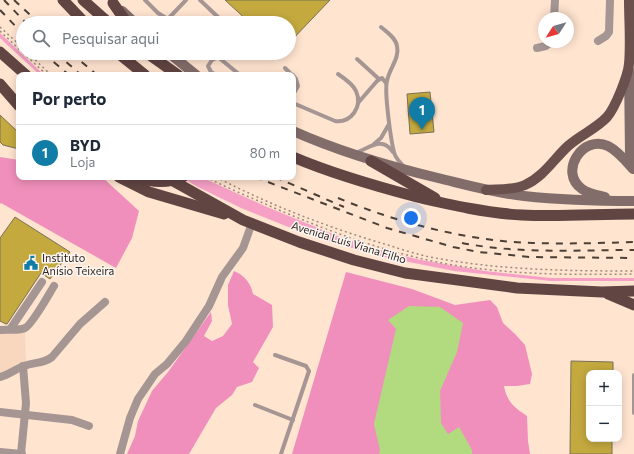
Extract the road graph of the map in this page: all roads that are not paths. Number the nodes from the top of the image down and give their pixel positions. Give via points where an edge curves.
1 (63, 0) edge
2 (82, 0) edge
3 (145, 0) edge
4 (186, 0) edge
5 (200, 0) edge
6 (555, 0) edge
7 (610, 0) edge
8 (629, 0) edge
9 (111, 1) edge
10 (554, 12) edge
11 (79, 16) edge
12 (101, 16) edge
13 (122, 16) edge
14 (127, 16) edge
15 (163, 16) edge
16 (171, 16) edge
17 (217, 16) edge
18 (382, 27) dead end
19 (598, 41) dead end
20 (0, 52) edge
21 (357, 59) dead end
22 (127, 60) edge
23 (157, 60) edge
24 (163, 60) edge
25 (178, 60) edge
26 (212, 60) edge
27 (221, 60) edge
28 (629, 65) junction
29 (285, 68) dead end
30 (23, 72) edge
31 (141, 72) edge
32 (175, 72) edge
33 (176, 72) edge
34 (192, 72) edge
35 (211, 72) edge
36 (236, 72) edge
37 (290, 72) edge
38 (338, 74) dead end
39 (379, 78) junction
40 (296, 79) edge
41 (386, 83) junction
42 (0, 84) edge
43 (296, 90) edge
44 (16, 93) edge
45 (16, 103) edge
46 (296, 103) edge
47 (358, 103) junction
48 (390, 124) junction
49 (296, 132) edge
50 (373, 145) junction
51 (394, 152) junction
52 (350, 154) junction
53 (296, 158) edge
54 (371, 161) junction
55 (634, 169) edge
56 (408, 171) junction
57 (125, 180) edge
58 (146, 180) edge
59 (172, 180) edge
60 (173, 180) edge
61 (486, 190) junction
62 (620, 201) junction
63 (634, 201) edge
64 (446, 204) junction
65 (634, 214) edge
66 (247, 221) junction
67 (42, 282) dead end
68 (54, 286) dead end
69 (602, 292) junction
70 (634, 292) edge
71 (105, 302) dead end
72 (634, 305) edge
73 (11, 328) junction
74 (0, 330) edge
75 (275, 355) dead end
76 (23, 366) junction
77 (634, 375) edge
78 (0, 377) edge
79 (255, 404) dead end
80 (0, 412) edge
81 (634, 413) edge
82 (24, 415) junction
83 (293, 420) junction
84 (89, 426) dead end
85 (0, 452) edge
86 (22, 454) edge
87 (120, 454) edge
88 (281, 454) edge

1 - 11 highway
2 - 12 highway
3 - 15 lane
4 - 16 lane
5 - 17 lane
6 - 10 street
7 - 19 street via 609,32
8 - 28 main road
9 - 13 highway
9 - 14 main road
18 - 41 lane via 397,46
20 - 30 highway
21 - 39 lane
22 - 31 highway
23 - 32 highway
24 - 33 highway
25 - 34 main road
26 - 35 lane via 208,66
27 - 36 lane
28 - 55 main road via 630,154
28 - 61 main road via 616,105 599,124 577,138 526,185
29 - 37 lane
38 - 47 lane via 357,92
39 - 41 lane
39 - 47 lane
40 - 43 lane
41 - 48 lane
42 - 44 highway
42 - 45 highway
46 - 47 lane via 341,122 353,116
48 - 50 lane
48 - 51 lane
49 - 52 main road
50 - 51 lane via 381,143
50 - 52 lane
51 - 56 lane
52 - 54 main road
53 - 64 highway via 341,176
54 - 56 main road
54 - 64 highway
55 - 62 main road via 616,151 602,144 594,144 581,150 573,161 573,178 581,188 588,193
56 - 61 main road
57 - 66 highway via 149,192
58 - 60 highway, bridge
59 - 66 highway, Avenida Luís Viana Filho
61 - 62 main road via 580,201
62 - 63 main road
64 - 65 highway via 521,215
66 - 69 highway, Avenida Luís Viana Filho via 299,242 405,273 517,288
66 - 87 street via 243,248 222,277 209,306 186,341 155,374 138,399
67 - 73 street
68 - 73 street via 27,327 18,330
69 - 70 highway, Avenida Luís Viana Filho
69 - 72 highway
71 - 76 street via 80,324 52,358
73 - 74 street
75 - 83 lane via 309,369
76 - 78 street
76 - 82 street via 26,393
77 - 81 lane
79 - 83 lane
80 - 82 street
82 - 84 street via 72,420
82 - 86 street
83 - 88 lane
85 - 86 street

